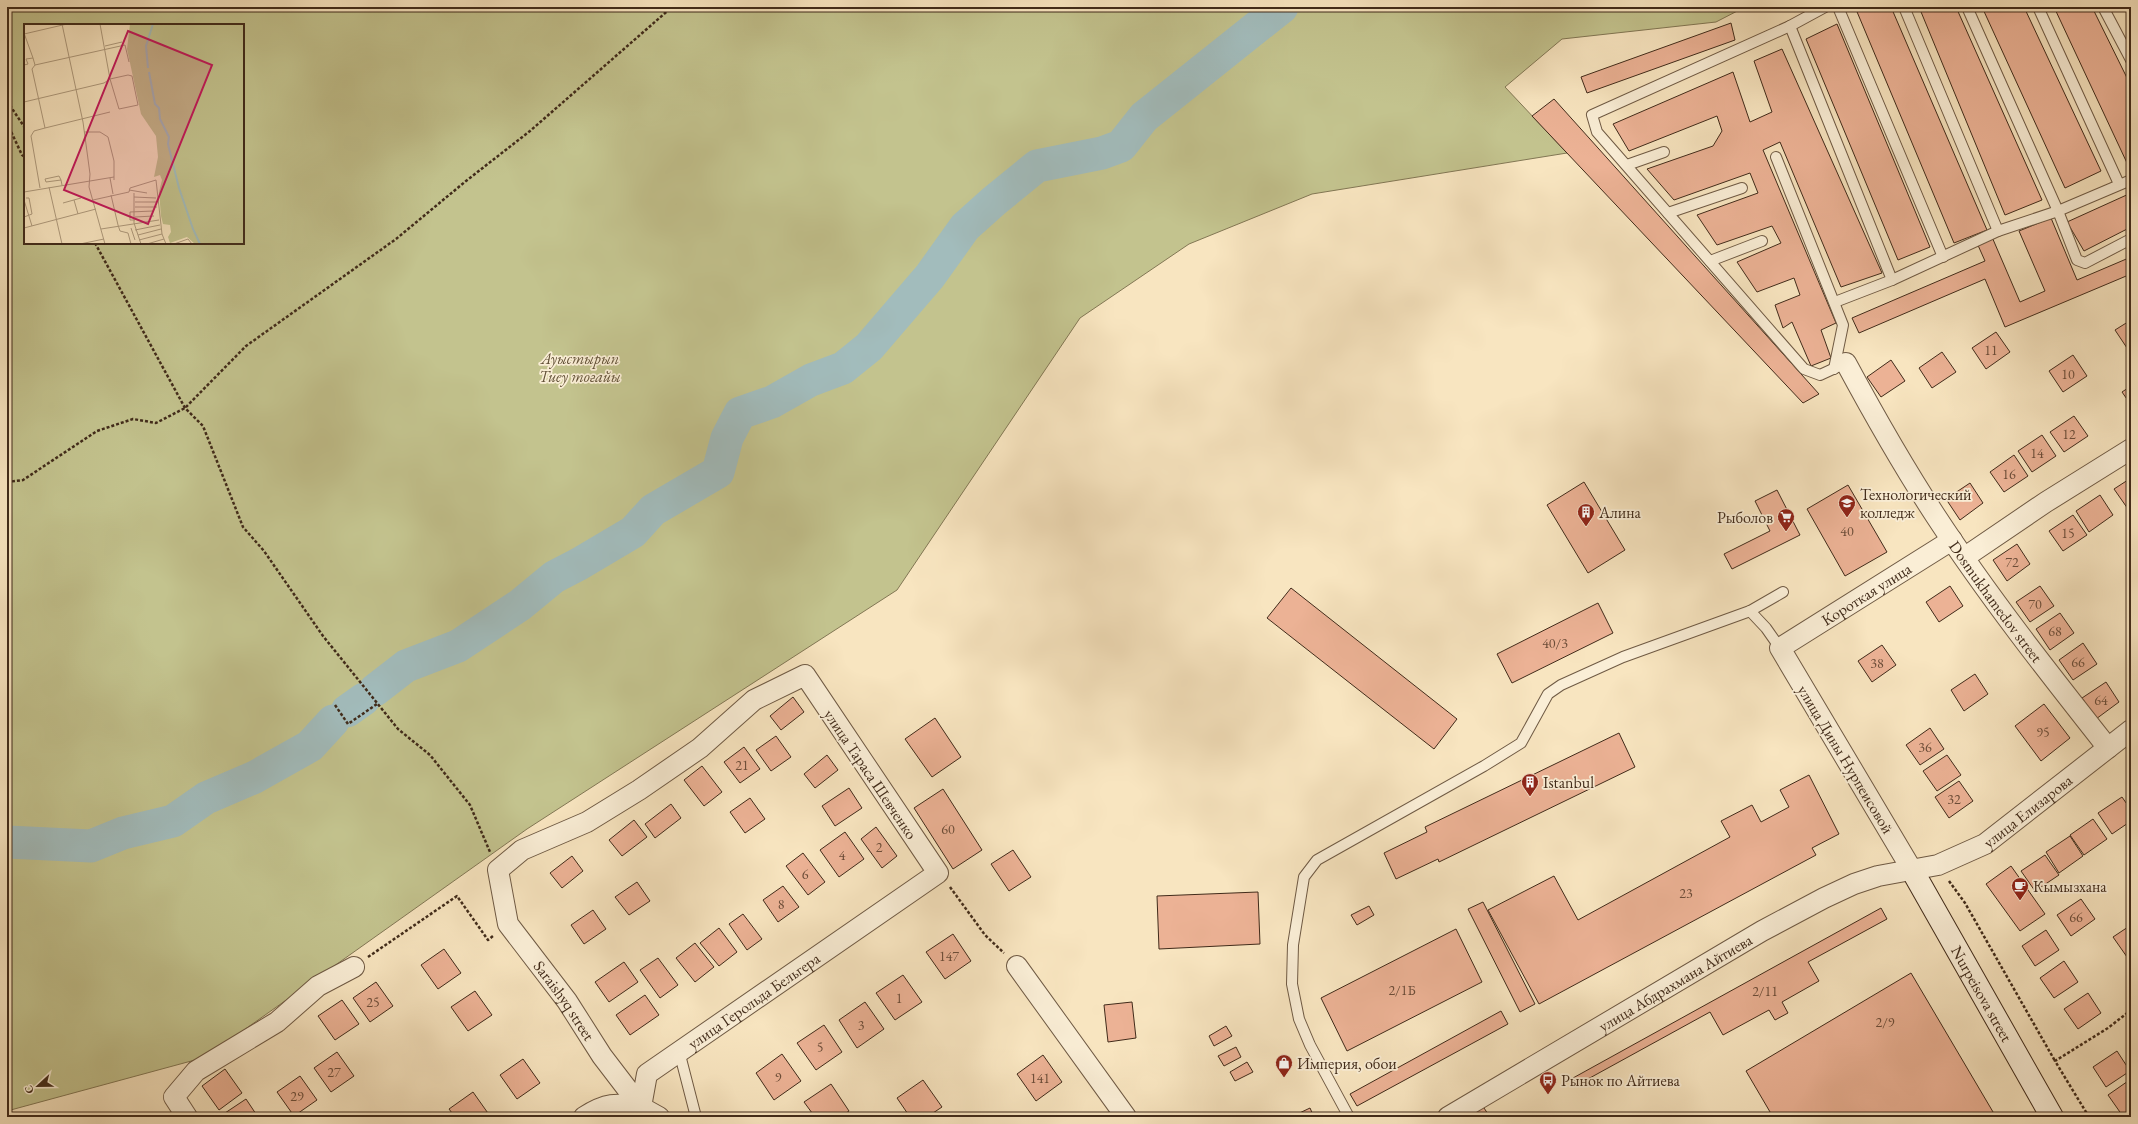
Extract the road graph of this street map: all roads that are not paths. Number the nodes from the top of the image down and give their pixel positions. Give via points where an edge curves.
1 (1825, 7) edge
2 (1838, 7) edge
3 (1904, 7) edge
4 (1967, 7) edge
5 (2038, 7) edge
6 (2103, 7) edge
7 (1790, 26) junction
8 (2131, 60) edge
9 (1664, 152) dead end
10 (1776, 157) dead end
11 (1627, 165) junction
12 (2131, 180) edge
13 (2119, 184) junction
14 (1742, 188) dead end
15 (2058, 211) junction
16 (1668, 213) junction
17 (1998, 231) junction
18 (2131, 239) edge
19 (1762, 241) dead end
20 (1943, 256) junction
21 (1710, 261) junction
22 (1892, 280) junction
23 (1835, 302) junction
24 (1840, 366) junction
25 (2131, 449) edge
26 (1952, 540) junction
27 (1965, 557) junction
28 (1783, 592) dead end
29 (1750, 611) junction
30 (1780, 648) junction
31 (804, 675) joint
32 (2131, 730) edge
33 (2108, 748) junction
34 (1912, 870) junction
35 (938, 873) joint
36 (1017, 966) road end
37 (354, 967) road end
38 (679, 1051) junction
39 (642, 1106) junction
40 (187, 1117) edge
41 (584, 1117) edge
42 (659, 1117) edge
43 (696, 1117) edge
44 (1126, 1117) edge
45 (1349, 1117) edge
46 (1448, 1117) edge
47 (2052, 1117) edge

1 - 7 lane
2 - 20 lane
3 - 17 lane
4 - 15 lane
5 - 13 lane
6 - 8 lane
7 - 11 lane via 1592,115 1597,132
7 - 22 lane
9 - 11 lane
10 - 23 lane
11 - 16 lane
12 - 13 lane
13 - 15 lane
14 - 16 lane
15 - 17 lane
15 - 18 lane via 2077,260 2086,263
16 - 21 lane
17 - 20 lane
19 - 21 lane
20 - 22 lane
21 - 24 lane via 1804,369 1820,374
22 - 23 lane
23 - 24 lane via 1844,325
24 - 26 street, Dosmukhamedov street
25 - 27 street
26 - 27 street, Dosmukhamedov street
26 - 30 street, Короткая улица
27 - 33 street, Dosmukhamedov street via 2046,670
28 - 29 lane
29 - 30 lane
29 - 45 lane via 1623,657 1561,685 1548,694 1521,743 1316,860 1304,877 1293,945 1292,984 1299,1019 1310,1045
30 - 34 street, улица Дины Нурпеисовой
31 - 35 street, улица Тараса Шевченко
31 - 39 street, Saraishyq street via 754,700 700,748 640,790 587,822 522,850 498,870 508,924 568,1001 602,1056
32 - 33 street, улица Елизарова
33 - 34 street, улица Елизарова via 1985,844 1938,865
34 - 46 street, улица Абдрахмана Айтиева via 1878,876 1854,884 1762,931
34 - 47 street, Nurpeisova street
35 - 38 street, улица Герольда Бельгера
36 - 44 street
37 - 40 street via 318,986 277,1022 196,1071 174,1097
38 - 39 street, улица Герольда Бельгера via 647,1074
38 - 43 lane
39 - 41 street via 621,1104 600,1107
39 - 42 street, Saraishyq street

